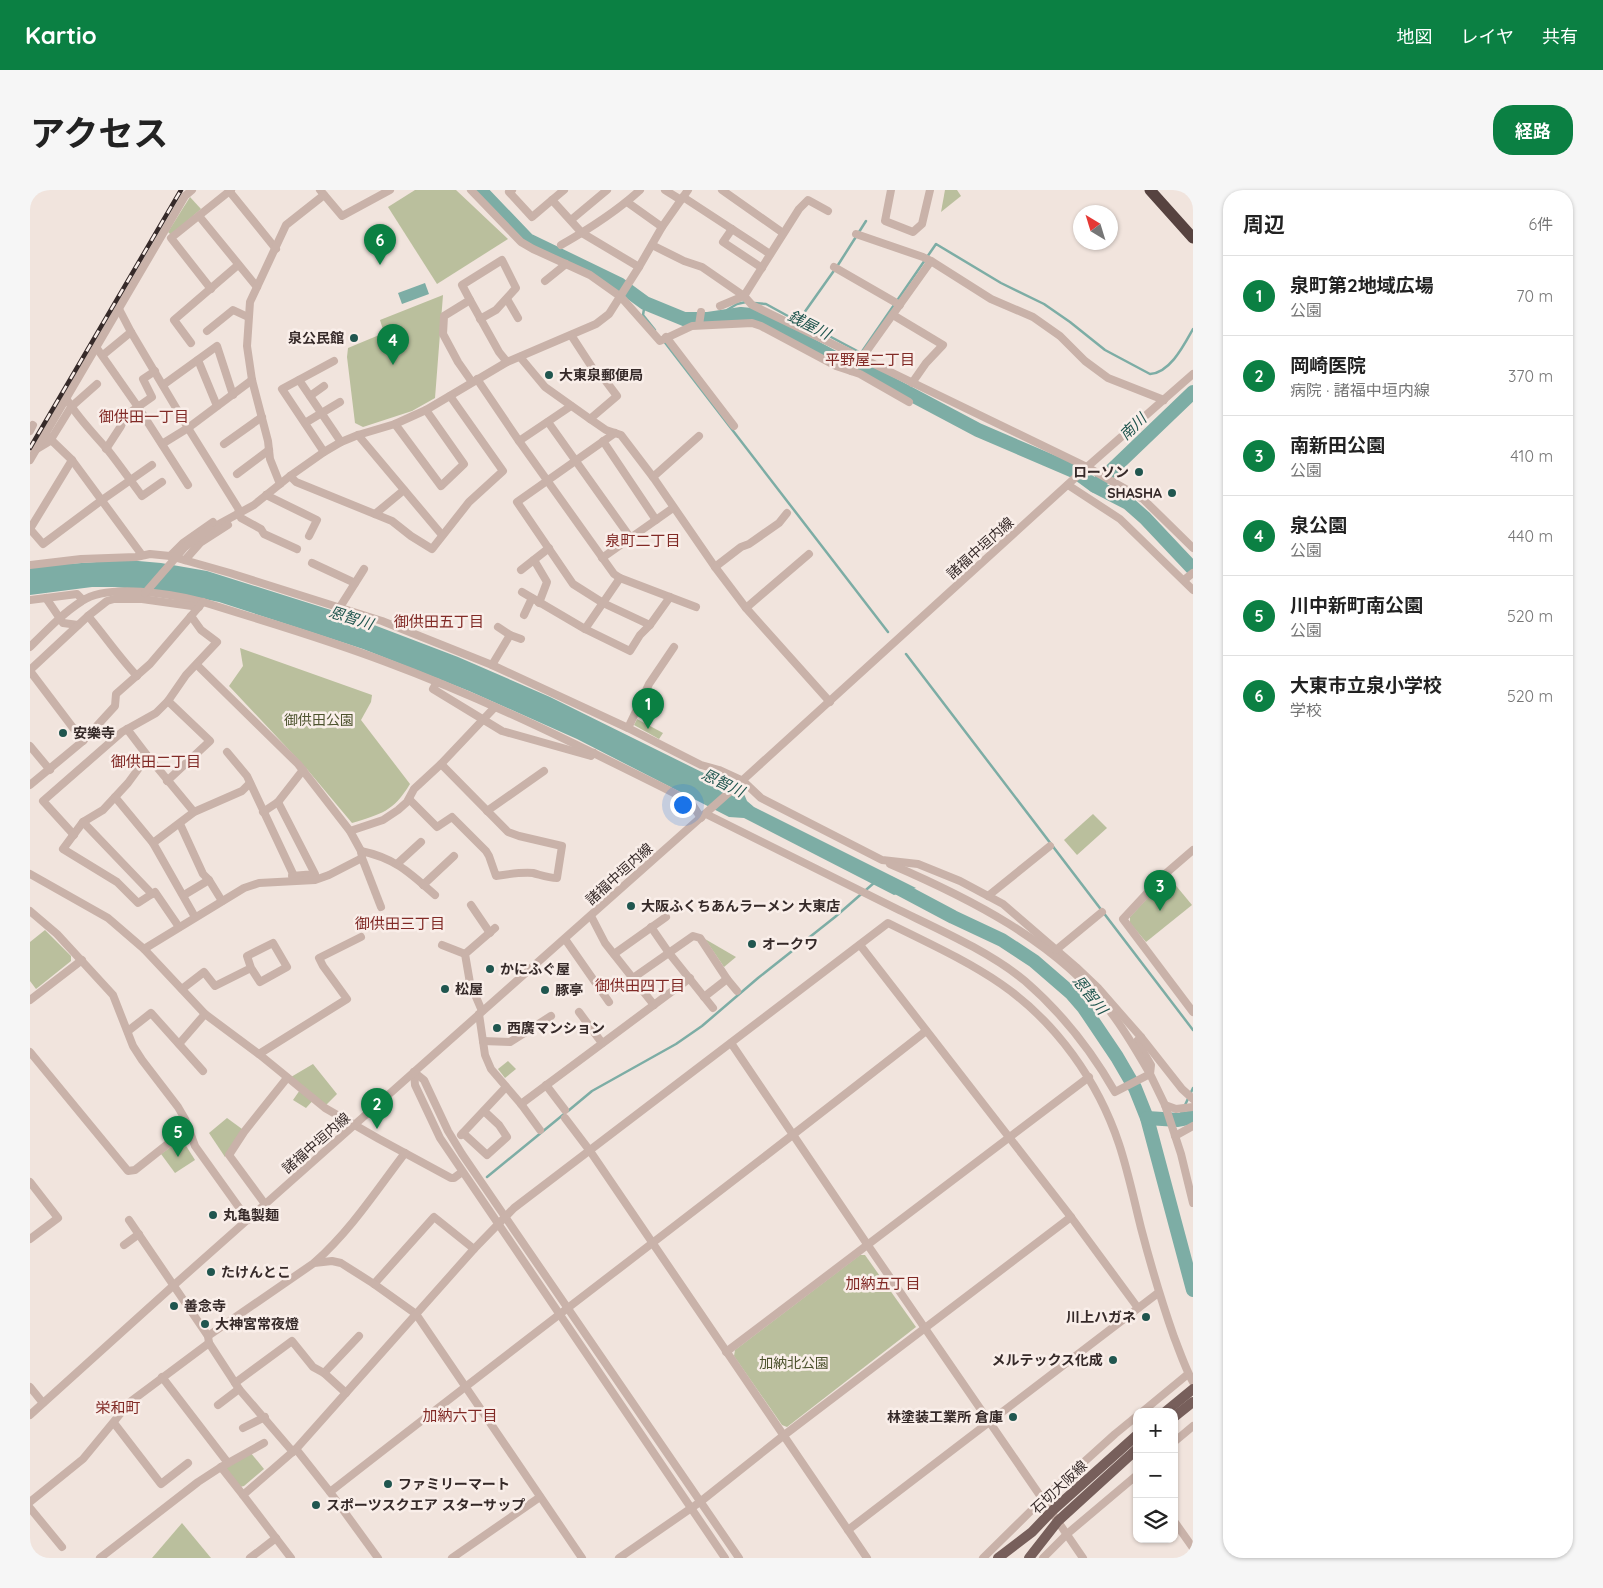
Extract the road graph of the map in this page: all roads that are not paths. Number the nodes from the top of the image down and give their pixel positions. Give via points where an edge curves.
1 (192, 190) edge
2 (390, 190) edge
3 (471, 190) edge
4 (512, 190) edge
5 (564, 190) edge
6 (606, 190) edge
7 (640, 190) edge
8 (665, 190) edge
9 (722, 190) edge
10 (892, 190) edge
11 (930, 190) edge
12 (1150, 190) edge
13 (230, 191) edge
14 (322, 192) edge
15 (375, 193) edge
16 (684, 195) edge
17 (552, 200) junction
18 (627, 202) junction
19 (828, 211) dead end
20 (199, 216) junction
21 (570, 220) junction
22 (662, 227) junction
23 (732, 229) junction
24 (582, 233) junction
25 (783, 233) junction
26 (859, 234) dead end
27 (1193, 238) edge
28 (652, 245) junction
29 (561, 246) dead end
30 (276, 250) junction
31 (770, 254) junction
32 (927, 259) junction
33 (566, 264) junction
34 (238, 265) junction
35 (639, 267) junction
36 (762, 268) junction
37 (836, 268) dead end
38 (545, 281) dead end
39 (257, 288) junction
40 (211, 289) junction
41 (621, 297) junction
42 (506, 299) junction
43 (470, 300) junction
44 (748, 301) junction
45 (897, 304) junction
46 (720, 306) dead end
47 (119, 309) junction
48 (701, 312) dead end
49 (893, 315) junction
50 (248, 317) junction
51 (518, 318) dead end
52 (480, 319) junction
53 (699, 325) junction
54 (207, 330) dead end
55 (131, 332) junction
56 (571, 335) junction
57 (663, 339) junction
58 (190, 343) dead end
59 (96, 347) junction
60 (103, 355) junction
61 (520, 357) junction
62 (862, 359) junction
63 (198, 360) junction
64 (334, 361) dead end
65 (507, 362) junction
66 (155, 371) junction
67 (851, 371) junction
68 (1193, 374) edge
69 (252, 380) junction
70 (299, 380) junction
71 (474, 381) junction
72 (912, 383) junction
73 (97, 384) dead end
74 (163, 386) junction
75 (324, 386) dead end
76 (233, 395) junction
77 (310, 396) junction
78 (450, 396) junction
79 (66, 398) junction
80 (1164, 400) junction
81 (340, 402) dead end
82 (909, 402) dead end
83 (217, 406) junction
84 (570, 406) junction
85 (70, 407) junction
86 (138, 407) junction
87 (426, 410) junction
88 (321, 413) junction
89 (262, 417) junction
90 (590, 420) junction
91 (548, 422) junction
92 (305, 423) junction
93 (395, 424) junction
94 (734, 426) dead end
95 (188, 428) junction
96 (44, 433) junction
97 (615, 433) junction
98 (358, 434) junction
99 (699, 436) dead end
100 (50, 441) junction
101 (519, 441) junction
102 (341, 442) junction
103 (603, 442) junction
104 (162, 444) junction
105 (224, 444) dead end
106 (106, 449) junction
107 (35, 450) junction
108 (269, 450) junction
109 (324, 452) junction
110 (30, 460) edge
111 (72, 460) junction
112 (576, 461) junction
113 (152, 465) dead end
114 (1083, 472) junction
115 (237, 474) dead end
116 (290, 476) junction
117 (653, 477) junction
118 (131, 480) junction
119 (548, 481) junction
120 (162, 482) dead end
121 (280, 484) junction
122 (188, 485) dead end
123 (1068, 485) junction
124 (404, 490) junction
125 (266, 495) junction
126 (102, 500) junction
127 (673, 508) junction
128 (239, 513) junction
129 (787, 513) dead end
130 (375, 514) junction
131 (656, 520) junction
132 (30, 529) edge
133 (442, 535) junction
134 (309, 536) dead end
135 (630, 537) junction
136 (549, 548) junction
137 (1193, 548) edge
138 (297, 549) dead end
139 (809, 554) dead end
140 (142, 555) junction
141 (170, 556) junction
142 (602, 558) junction
143 (185, 560) junction
144 (534, 560) junction
145 (312, 563) dead end
146 (30, 565) edge
147 (715, 567) junction
148 (364, 569) dead end
149 (522, 570) dead end
150 (1193, 573) edge
151 (620, 578) junction
152 (1184, 580) junction
153 (355, 583) junction
154 (1193, 590) edge
155 (145, 592) junction
156 (522, 592) dead end
157 (670, 597) junction
158 (46, 598) junction
159 (532, 598) junction
160 (30, 600) edge
161 (83, 600) junction
162 (539, 603) junction
163 (603, 603) junction
164 (201, 604) junction
165 (340, 607) junction
166 (696, 607) dead end
167 (746, 608) junction
168 (524, 615) dead end
169 (88, 616) junction
170 (191, 616) junction
171 (60, 619) junction
172 (78, 625) junction
173 (650, 625) junction
174 (498, 627) dead end
175 (585, 629) junction
176 (510, 635) junction
177 (521, 639) dead end
178 (30, 647) edge
179 (674, 647) dead end
180 (197, 664) junction
181 (492, 665) junction
182 (30, 670) edge
183 (137, 676) junction
184 (436, 682) junction
185 (168, 702) junction
186 (830, 702) junction
187 (495, 707) junction
188 (482, 720) junction
189 (628, 728) junction
190 (127, 729) junction
191 (84, 741) junction
192 (30, 746) edge
193 (227, 752) dead end
194 (594, 752) junction
195 (146, 754) junction
196 (441, 764) junction
197 (50, 770) junction
198 (303, 770) junction
199 (544, 771) dead end
200 (167, 780) junction
201 (743, 781) junction
202 (250, 783) junction
203 (30, 785) edge
204 (115, 798) junction
205 (409, 798) junction
206 (278, 802) junction
207 (487, 811) junction
208 (194, 812) junction
209 (263, 812) junction
210 (705, 814) junction
211 (83, 822) junction
212 (180, 824) junction
213 (350, 831) junction
214 (74, 835) junction
215 (421, 842) dead end
216 (153, 843) junction
217 (1050, 846) dead end
218 (1193, 850) edge
219 (362, 855) junction
220 (454, 856) dead end
221 (882, 860) junction
222 (397, 864) junction
223 (30, 874) edge
224 (294, 876) junction
225 (209, 880) junction
226 (272, 882) junction
227 (423, 885) junction
228 (152, 894) junction
229 (184, 896) junction
230 (435, 896) dead end
231 (988, 896) junction
232 (222, 901) junction
233 (471, 905) dead end
234 (382, 907) dead end
235 (30, 911) edge
236 (1102, 912) dead end
237 (591, 916) junction
238 (195, 917) junction
239 (666, 917) dead end
240 (179, 927) junction
241 (651, 927) junction
242 (361, 937) dead end
243 (565, 938) junction
244 (442, 944) dead end
245 (860, 945) junction
246 (144, 948) junction
247 (1056, 950) junction
248 (669, 953) junction
249 (465, 954) junction
250 (614, 954) junction
251 (82, 960) junction
252 (251, 968) junction
253 (633, 978) junction
254 (690, 978) junction
255 (728, 979) junction
256 (182, 989) junction
257 (737, 991) dead end
258 (704, 997) junction
259 (30, 1000) edge
260 (609, 1002) dead end
261 (654, 1005) junction
262 (713, 1008) dead end
263 (579, 1012) dead end
264 (1193, 1012) edge
265 (480, 1013) junction
266 (204, 1014) junction
267 (551, 1016) dead end
268 (128, 1031) junction
269 (926, 1031) junction
270 (1140, 1037) junction
271 (483, 1041) junction
272 (602, 1043) junction
273 (731, 1043) junction
274 (179, 1044) junction
275 (30, 1052) edge
276 (259, 1054) junction
277 (203, 1071) dead end
278 (414, 1072) junction
279 (1150, 1074) junction
280 (1089, 1077) junction
281 (287, 1078) junction
282 (546, 1085) junction
283 (506, 1087) junction
284 (1193, 1099) edge
285 (521, 1104) junction
286 (1165, 1105) junction
287 (1193, 1107) edge
288 (484, 1111) junction
289 (355, 1126) junction
290 (1193, 1126) edge
291 (188, 1128) junction
292 (540, 1130) dead end
293 (463, 1133) junction
294 (794, 1135) junction
295 (1175, 1136) junction
296 (1008, 1137) junction
297 (455, 1142) junction
298 (590, 1151) junction
299 (405, 1154) junction
300 (462, 1172) junction
301 (31, 1184) edge
302 (1193, 1203) edge
303 (265, 1204) junction
304 (505, 1217) junction
305 (1071, 1217) junction
306 (129, 1220) dead end
307 (248, 1220) junction
308 (497, 1224) junction
309 (139, 1234) junction
310 (30, 1239) edge
311 (652, 1244) junction
312 (867, 1244) junction
313 (124, 1245) dead end
314 (474, 1249) junction
315 (314, 1263) junction
316 (374, 1284) junction
317 (174, 1285) junction
318 (1158, 1292) junction
319 (567, 1308) junction
320 (1138, 1308) junction
321 (416, 1314) junction
322 (559, 1314) junction
323 (926, 1328) junction
324 (359, 1336) dead end
325 (209, 1339) junction
326 (726, 1352) junction
327 (324, 1373) junction
328 (1188, 1374) junction
329 (162, 1378) junction
330 (1193, 1382) edge
331 (237, 1386) junction
332 (465, 1386) junction
333 (30, 1387) edge
334 (1193, 1389) edge
335 (346, 1393) junction
336 (1193, 1402) edge
337 (43, 1403) junction
338 (218, 1405) dead end
339 (1181, 1405) junction
340 (1147, 1408) edge
341 (1174, 1408) edge
342 (1178, 1410) edge
343 (30, 1415) edge
344 (265, 1417) junction
345 (1133, 1419) edge
346 (989, 1421) junction
347 (114, 1423) junction
348 (1193, 1426) edge
349 (243, 1428) dead end
350 (783, 1436) junction
351 (1133, 1439) edge
352 (1178, 1439) edge
353 (264, 1443) dead end
354 (294, 1451) junction
355 (1133, 1453) edge
356 (188, 1463) dead end
357 (228, 1463) junction
358 (221, 1467) junction
359 (1133, 1478) edge
360 (330, 1492) junction
361 (243, 1495) junction
362 (540, 1497) junction
363 (1043, 1499) junction
364 (30, 1502) edge
365 (700, 1502) junction
366 (30, 1508) edge
367 (691, 1508) junction
368 (1052, 1512) junction
369 (1058, 1521) junction
370 (1178, 1527) edge
371 (848, 1530) junction
372 (1067, 1534) junction
373 (276, 1538) junction
374 (62, 1547) dead end
375 (1193, 1548) edge
376 (100, 1558) edge
377 (250, 1558) edge
378 (291, 1558) edge
379 (378, 1558) edge
380 (452, 1558) edge
381 (582, 1558) edge
382 (619, 1558) edge
383 (725, 1558) edge
384 (739, 1558) edge
385 (868, 1558) edge
386 (983, 1558) edge
387 (998, 1558) edge
388 (1028, 1558) edge
389 (1043, 1558) edge
390 (1083, 1558) edge

1 - 47 street via 185,196
2 - 15 street
3 - 33 street via 521,242
4 - 17 street via 509,192 532,217
5 - 17 street
6 - 21 street
7 - 18 street
8 - 16 street
9 - 25 street
10 - 11 street via 884,221 913,232 922,224
12 - 27 highway
13 - 20 street
13 - 30 street
14 - 15 street via 342,216
14 - 30 street via 286,225
16 - 22 street
16 - 23 street
17 - 21 street
18 - 22 street
18 - 24 street
19 - 25 street via 808,200
20 - 34 street
20 - 40 street via 171,238
21 - 24 street
22 - 28 street
23 - 31 street
23 - 36 street via 724,242
24 - 29 street
24 - 35 street
25 - 31 street
26 - 32 street
28 - 35 street
28 - 44 street via 702,267
30 - 39 street
31 - 36 street
32 - 45 street
32 - 80 street via 991,298 1032,317 1060,336 1108,378
33 - 38 street
33 - 41 street via 590,275
34 - 39 street
34 - 40 street
35 - 41 street
36 - 44 street
37 - 45 street
39 - 50 street via 250,302
40 - 58 street via 174,320
41 - 56 street via 609,314 596,324
41 - 57 street
42 - 43 street via 516,288 502,260 462,285
42 - 51 street
42 - 52 street via 496,310
43 - 52 street
43 - 71 street via 444,316 443,334 458,362
44 - 46 street
44 - 62 street
45 - 49 street
47 - 55 street
47 - 59 street
48 - 53 street
49 - 62 street
49 - 72 street via 943,346
50 - 54 street via 234,310
50 - 69 street via 247,346
52 - 65 street
53 - 57 street
53 - 67 street via 752,323
55 - 60 street
55 - 66 street
56 - 61 street
56 - 90 street via 599,378 605,380 616,396
57 - 94 street
59 - 60 street
59 - 79 street
60 - 86 street
61 - 65 street
61 - 84 street via 545,387
62 - 67 street
62 - 72 street
63 - 74 street
63 - 76 street via 217,346
63 - 83 street
64 - 70 street
65 - 71 street
66 - 74 street
66 - 86 street via 143,379 152,397
67 - 82 street
68 - 80 street, 諸福中垣内線
69 - 76 street
69 - 89 street
70 - 77 street
70 - 92 street via 282,389
71 - 78 street
71 - 101 street
72 - 114 street
73 - 85 street
74 - 95 street
75 - 77 street
76 - 83 street
77 - 88 street
78 - 87 street
78 - 133 street via 503,471 469,502
79 - 85 street
79 - 96 street
80 - 114 street, 諸福中垣内線
81 - 88 street
83 - 95 street
84 - 90 street
84 - 91 street
85 - 100 street
85 - 106 street
86 - 104 street
86 - 106 street via 125,416
87 - 93 street
87 - 93 street via 464,464 441,486
88 - 92 street
88 - 102 street
89 - 105 street
89 - 108 street
90 - 97 street
91 - 101 street
91 - 112 street
92 - 109 street
93 - 98 street
95 - 104 street
95 - 128 street
96 - 100 street
96 - 107 street
97 - 103 street
97 - 117 street via 621,436
98 - 102 street
98 - 124 street
99 - 117 street
100 - 107 street
100 - 111 street
101 - 119 street
102 - 109 street
103 - 112 street
103 - 131 street
104 - 122 street
106 - 118 street
107 - 110 street
108 - 115 street
108 - 121 street
109 - 116 street
111 - 126 street
111 - 132 street
112 - 119 street
112 - 135 street
113 - 118 street
114 - 123 street, 諸福中垣内線
114 - 137 street via 1143,499
116 - 121 street
116 - 130 street via 296,482
117 - 127 street
118 - 120 street via 142,496
118 - 126 street
119 - 136 street via 517,502
119 - 142 street
121 - 125 street
123 - 152 street via 1120,519
123 - 186 street, 諸福中垣内線
124 - 130 street
124 - 133 street
125 - 128 street
125 - 134 street via 317,520
126 - 132 street via 43,544
126 - 140 street
127 - 131 street
127 - 147 street
128 - 138 street via 264,534
128 - 141 street via 206,526
128 - 143 street via 200,543
128 - 155 street, bridge via 185,547
129 - 147 street via 779,523
130 - 133 street via 392,521 432,549
131 - 135 street
135 - 142 street
136 - 144 street
136 - 163 street via 573,584
139 - 167 street
140 - 141 street
140 - 146 street
141 - 143 street
142 - 151 street
143 - 165 street
144 - 149 street
144 - 162 street via 547,582
145 - 153 street
147 - 167 street
148 - 153 street
150 - 152 street
151 - 157 street
151 - 163 street
152 - 154 street
153 - 165 street
155 - 161 street via 112,591
155 - 164 street via 182,597
156 - 159 street
157 - 166 street
157 - 173 street
158 - 160 street
158 - 161 street via 77,594
158 - 171 street
159 - 162 street
159 - 168 street
161 - 171 street
162 - 175 street
163 - 173 street
163 - 175 street
164 - 169 street via 114,599 106,601
164 - 170 street
164 - 184 street via 342,646
165 - 181 street
167 - 186 street
169 - 172 street
169 - 183 street
170 - 180 street via 201,630 217,642
170 - 183 street
171 - 172 street via 63,623
171 - 178 street
172 - 182 street
173 - 175 street via 630,651
174 - 176 street
176 - 177 street
176 - 181 street
179 - 189 street via 649,684
180 - 185 street
180 - 198 street
181 - 189 street
182 - 191 street
183 - 191 street via 116,694 115,706
184 - 187 street
184 - 188 street via 433,689
185 - 190 street via 156,713
185 - 200 street via 210,741
186 - 201 street
187 - 188 street
187 - 194 street
188 - 194 street via 502,731 591,756
188 - 196 street
189 - 201 street via 701,765
190 - 195 street
190 - 214 street via 43,801
191 - 197 street
192 - 197 street
193 - 202 street
194 - 210 street via 690,801
195 - 200 street
195 - 204 street
196 - 205 street via 414,789
196 - 207 street
197 - 203 street
198 - 206 street
198 - 213 street
199 - 207 street
200 - 208 street
201 - 210 street, 諸福中垣内線
201 - 221 street via 761,798
202 - 208 street via 242,791
202 - 209 street
204 - 211 street
204 - 216 street
205 - 207 street via 437,827 452,817 486,851 496,876 519,872 557,878 562,846 508,832
205 - 213 street via 382,820
206 - 209 street
206 - 224 street via 315,874
208 - 212 street
209 - 224 street
210 - 237 street, 諸福中垣内線
210 - 279 street via 995,960 1023,980 1061,1016 1100,1064 1116,1092
211 - 214 street
211 - 228 street
212 - 216 street
212 - 225 street via 203,874
213 - 219 street
214 - 228 street via 63,849 117,882 138,903
215 - 222 street
216 - 229 street
217 - 231 street
218 - 264 street via 1123,918
219 - 222 street via 377,854
219 - 226 street via 315,880
219 - 234 street
220 - 227 street
221 - 231 street via 918,864
221 - 279 street via 998,916 1046,950 1108,1009
222 - 227 street
223 - 246 street via 108,918
224 - 226 street via 273,877
225 - 229 street
225 - 232 street
226 - 232 street via 244,888
227 - 230 street
228 - 240 street via 155,892
229 - 238 street
231 - 247 street via 1003,904
232 - 238 street
233 - 249 street via 493,930
235 - 251 street
236 - 247 street
237 - 243 street, 諸福中垣内線
237 - 250 street
238 - 240 street
239 - 241 street
240 - 246 street
241 - 248 street
241 - 250 street
242 - 276 street via 319,958 347,999
243 - 260 street
243 - 265 street, 諸福中垣内線
244 - 249 street
245 - 269 street
245 - 273 street
245 - 280 street via 888,923 980,970 1003,985 1044,1021
246 - 256 street
247 - 270 street via 1098,988
248 - 253 street
248 - 254 street
248 - 255 street via 693,936 700,938
249 - 265 street
250 - 253 street
251 - 259 street
251 - 268 street via 113,995
252 - 252 street via 247,956 272,943 287,967 260,982
252 - 256 street via 215,986 204,972
253 - 261 street
254 - 258 street
254 - 261 street
255 - 257 street
255 - 258 street
256 - 266 street
258 - 262 street
261 - 272 street
263 - 272 street
265 - 271 street
265 - 278 street, 諸福中垣内線
266 - 274 street
266 - 276 street
267 - 271 street via 510,1042
268 - 274 street via 151,1013
268 - 291 street via 138,1053 178,1107
269 - 294 street
269 - 296 street
270 - 279 street via 1137,1041 1151,1065
270 - 284 street
271 - 283 street via 491,1069
272 - 282 street
273 - 294 street
273 - 298 street
274 - 277 street
275 - 291 street via 128,1171 135,1170
276 - 281 street
278 - 289 street, 諸福中垣内線
278 - 297 street via 424,1080
278 - 300 street via 422,1102
279 - 286 street
280 - 296 street
280 - 318 street via 1119,1144
281 - 289 street via 325,1108
281 - 303 street via 228,1155
282 - 285 street
282 - 298 street
283 - 285 street
283 - 288 street
285 - 292 street
286 - 287 street via 1176,1110
286 - 295 street
288 - 293 street
288 - 293 street via 507,1137 487,1155
289 - 299 street
289 - 303 street, 諸福中垣内線
290 - 295 street
291 - 307 street via 195,1146
293 - 297 street
294 - 311 street
294 - 312 street
295 - 302 street
296 - 305 street
296 - 312 street
297 - 304 street
298 - 304 street
298 - 311 street
299 - 300 street via 451,1178
299 - 315 street via 353,1224
300 - 308 street
301 - 310 street via 58,1218
303 - 307 street, 諸福中垣内線
304 - 308 street
304 - 319 street
305 - 320 street
305 - 323 street
306 - 309 street
307 - 317 street, 諸福中垣内線
308 - 314 street
308 - 322 street
309 - 313 street
309 - 317 street
311 - 319 street
311 - 326 street
312 - 323 street
312 - 326 street
314 - 316 street via 434,1216
314 - 321 street
315 - 316 street via 341,1263
315 - 325 street
316 - 321 street
317 - 325 street
317 - 337 street, 諸福中垣内線
318 - 320 street
318 - 328 street
319 - 322 street
319 - 365 street
320 - 346 street
321 - 332 street
321 - 335 street
322 - 332 street
322 - 367 street
323 - 346 street
323 - 350 street
324 - 327 street
325 - 329 street
325 - 331 street
326 - 350 street
327 - 331 street via 313,1367 292,1341
327 - 335 street
328 - 330 street
328 - 340 street
329 - 347 street via 130,1402
329 - 357 street
331 - 338 street
331 - 344 street
332 - 360 street
332 - 362 street
333 - 337 street
334 - 339 main road
335 - 354 street
336 - 339 main road
337 - 343 street, 諸福中垣内線
339 - 341 main road
339 - 342 main road
344 - 349 street
344 - 354 street
345 - 363 street
346 - 363 street
346 - 371 street
347 - 356 street via 161,1484
347 - 364 street via 83,1458
348 - 352 street
350 - 365 street
350 - 371 street
351 - 368 main road, 石切大阪線
353 - 357 street
354 - 360 street
354 - 361 street
355 - 369 main road, 石切大阪線
357 - 358 street
358 - 361 street
358 - 376 street
359 - 372 street
360 - 379 street
361 - 373 street
362 - 380 street
362 - 381 street
363 - 368 street
363 - 386 street
365 - 367 street
365 - 384 street
366 - 374 street
367 - 382 street
367 - 383 street
368 - 369 street
368 - 387 main road, 石切大阪線
369 - 372 street
369 - 388 main road, 石切大阪線
370 - 375 street
371 - 385 street
372 - 389 street
372 - 390 street
373 - 377 street
373 - 378 street

